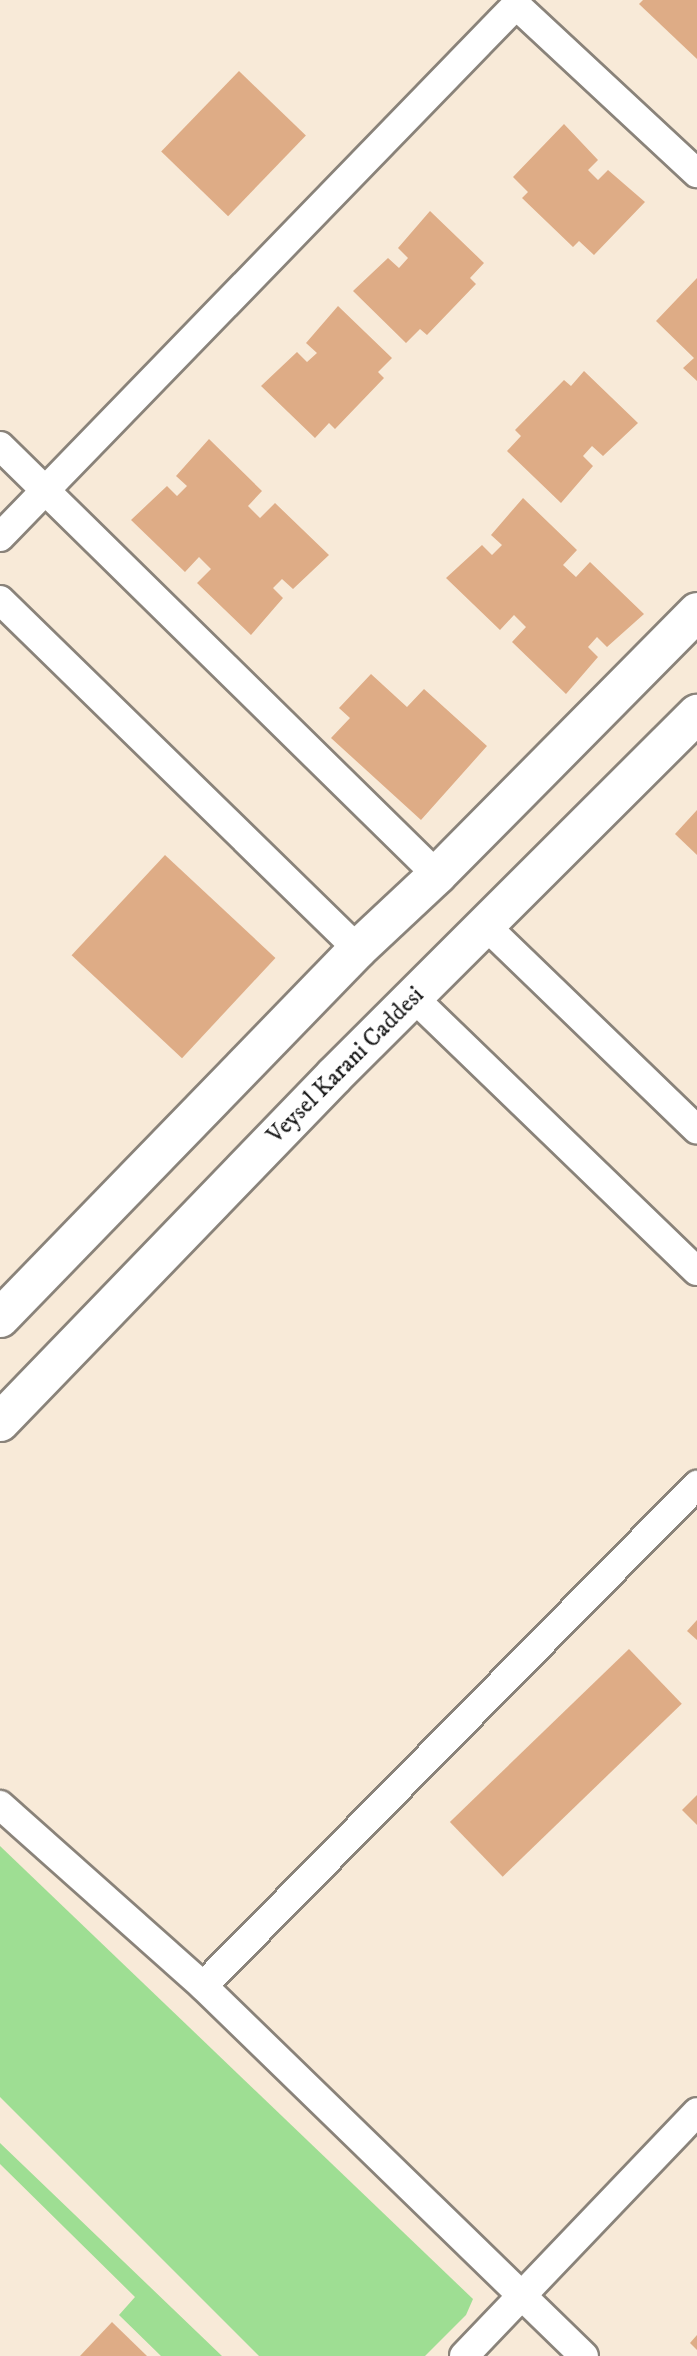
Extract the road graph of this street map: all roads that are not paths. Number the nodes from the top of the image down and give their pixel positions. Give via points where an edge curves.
1 (516, 3) edge
2 (697, 173) edge
3 (0, 446) edge
4 (45, 490) junction
5 (0, 537) edge
6 (0, 600) edge
7 (697, 611) edge
8 (697, 715) edge
9 (438, 875) junction
10 (486, 926) junction
11 (358, 949) junction
12 (414, 998) junction
13 (697, 1130) edge
14 (697, 1271) edge
15 (0, 1318) edge
16 (0, 1422) edge
17 (697, 1485) edge
18 (0, 1805) edge
19 (203, 1986) junction
20 (697, 2112) edge
21 (524, 2294) junction
22 (464, 2356) edge
23 (584, 2356) edge

1 - 2 street
1 - 4 street
3 - 4 street
4 - 5 street
4 - 9 street
6 - 11 street
7 - 9 main road
8 - 10 main road, Veysel Karani Caddesi
9 - 11 main road
10 - 12 main road, Veysel Karani Caddesi
10 - 13 street
11 - 15 main road
12 - 14 street
12 - 16 main road, Veysel Karani Caddesi
17 - 19 street
18 - 19 street
19 - 21 street
20 - 21 street
21 - 22 street
21 - 23 street

